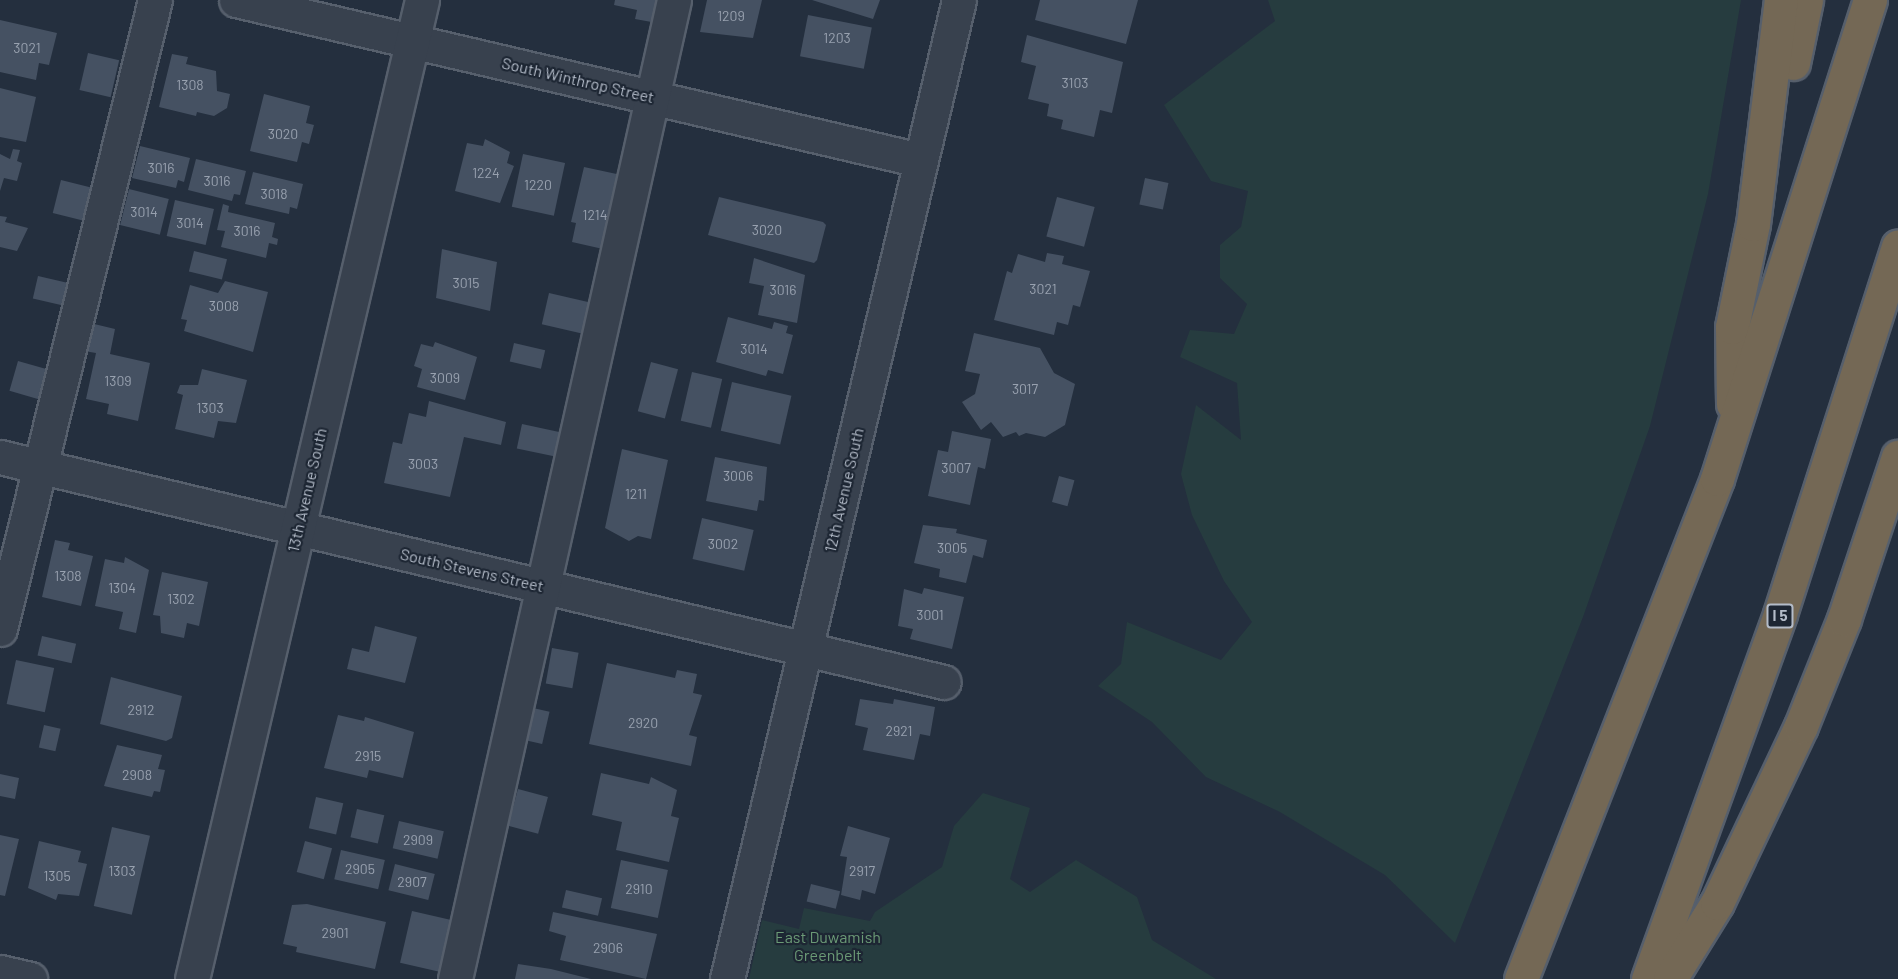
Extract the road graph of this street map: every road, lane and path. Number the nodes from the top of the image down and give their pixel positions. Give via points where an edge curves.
1 (155, 0) edge
2 (236, 0) edge
3 (422, 0) edge
4 (674, 0) edge
5 (959, 0) edge
6 (1781, 0) edge
7 (1806, 0) edge
8 (1870, 0) edge
9 (412, 42) junction
10 (652, 98) junction
11 (920, 160) junction
12 (1753, 224) junction
13 (1898, 247) edge
14 (1733, 430) junction
15 (0, 457) edge
16 (1898, 457) edge
17 (39, 466) junction
18 (298, 528) junction
19 (544, 587) junction
20 (0, 629) edge
21 (807, 650) junction
22 (944, 682) dead end
23 (0, 972) edge
24 (30, 979) edge
25 (192, 979) edge
26 (455, 979) edge
27 (727, 979) edge
28 (1521, 979) edge
29 (1648, 979) edge
30 (1670, 979) edge

1 - 17 street
2 - 9 street, South Winthrop Street
3 - 9 street, 13th Avenue South
4 - 10 street
5 - 11 street, 12th Avenue South
6 - 12 highway
7 - 12 highway via 1783,117
8 - 14 highway
9 - 10 street, South Winthrop Street
9 - 18 street, 13th Avenue South
10 - 11 street, South Winthrop Street
10 - 19 street
11 - 21 street, 12th Avenue South
12 - 14 highway via 1732,327
13 - 29 highway, I 5 via 1780,614
14 - 28 highway via 1717,480
15 - 17 street, South Stevens Street
16 - 30 highway via 1844,619 1800,726 1717,903
17 - 18 street, South Stevens Street
17 - 20 street
18 - 19 street, South Stevens Street
18 - 25 street, 13th Avenue South
19 - 21 street, South Stevens Street
19 - 26 street
21 - 22 street, South Stevens Street
21 - 27 street, 12th Avenue South
23 - 24 street

